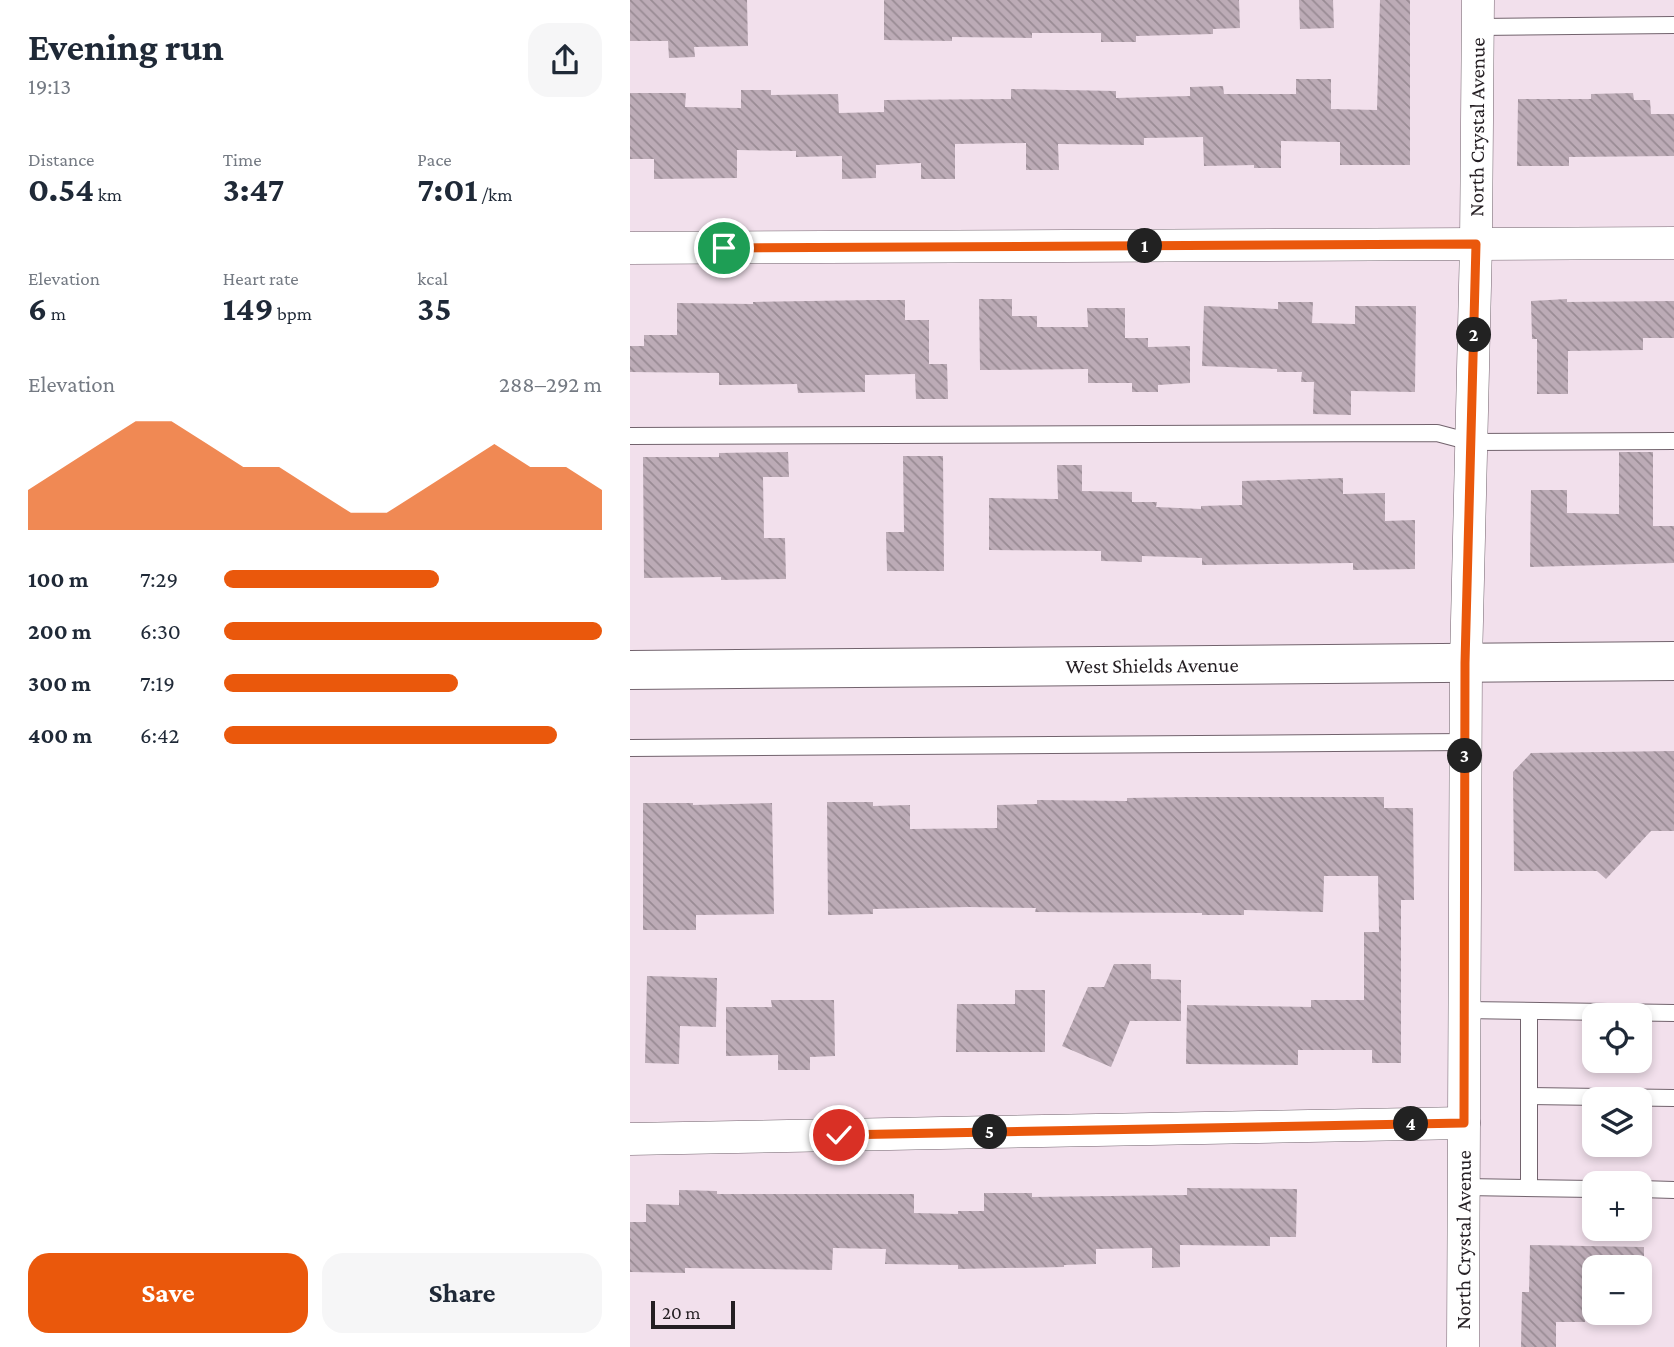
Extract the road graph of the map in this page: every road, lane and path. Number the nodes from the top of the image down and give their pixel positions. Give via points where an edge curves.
1 (1478, 13) edge
2 (1674, 26) edge
3 (1674, 243) edge
4 (1476, 244) junction
5 (630, 248) edge
6 (630, 436) edge
7 (1674, 441) edge
8 (1471, 442) junction
9 (1674, 661) edge
10 (1465, 663) junction
11 (630, 670) edge
12 (1465, 741) junction
13 (630, 748) edge
14 (1465, 1010) junction
15 (1529, 1011) junction
16 (1674, 1013) edge
17 (1529, 1096) junction
18 (1674, 1098) edge
19 (1464, 1123) junction
20 (630, 1139) edge
21 (1465, 1187) junction
22 (1529, 1188) junction
23 (1582, 1189) edge
24 (1652, 1189) edge
25 (1674, 1189) edge
26 (1463, 1347) edge

1 - 2 lane
1 - 4 street, North Crystal Avenue
3 - 4 street
4 - 5 street
4 - 8 street, North Crystal Avenue
6 - 8 lane via 1437,433
7 - 8 lane
8 - 10 street, North Crystal Avenue
9 - 10 main road, West Shields Avenue
10 - 11 main road, West Shields Avenue
10 - 12 street, North Crystal Avenue
12 - 13 lane
12 - 14 street, North Crystal Avenue
14 - 15 lane
14 - 19 street, North Crystal Avenue
15 - 16 lane
15 - 17 lane
17 - 18 lane
17 - 22 lane
19 - 20 street
19 - 21 street, North Crystal Avenue
21 - 22 lane
21 - 26 street, North Crystal Avenue
22 - 23 lane
24 - 25 lane

